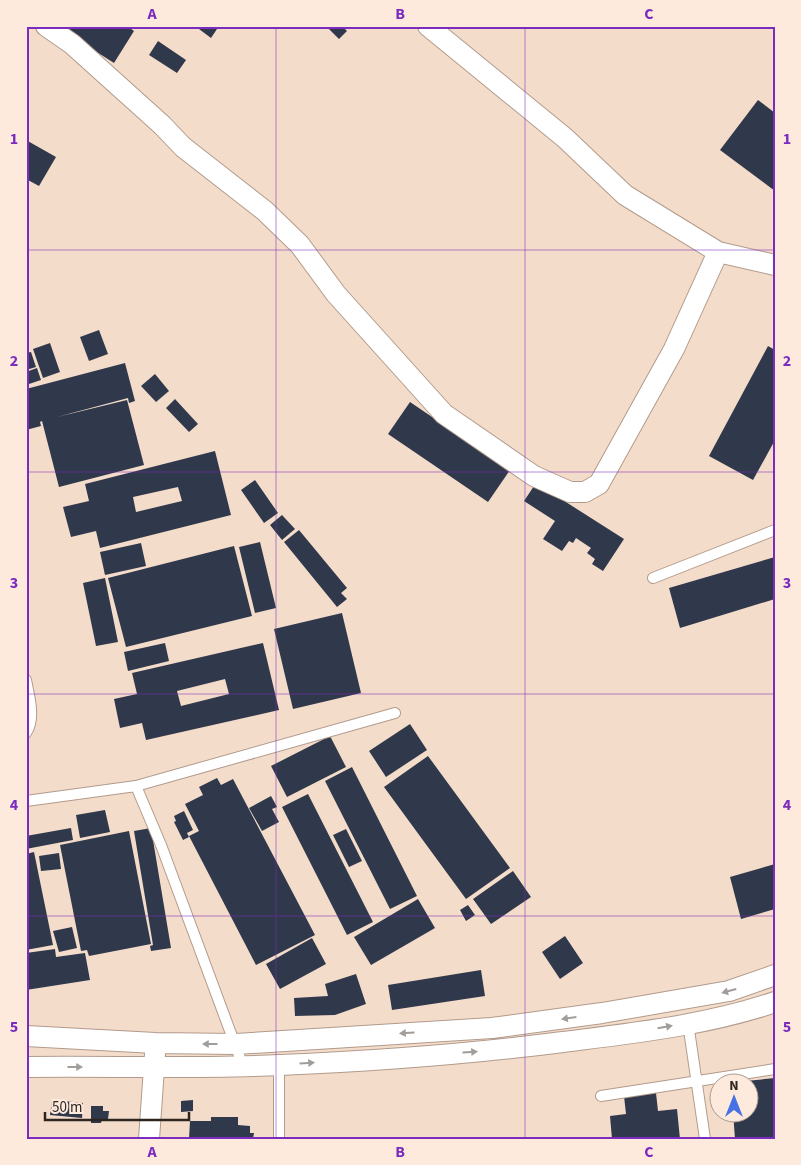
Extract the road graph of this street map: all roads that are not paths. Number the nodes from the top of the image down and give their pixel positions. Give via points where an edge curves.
1 (46, 26) edge
2 (428, 26) edge
3 (718, 252) junction
4 (775, 265) edge
5 (775, 530) edge
6 (653, 578) dead end
7 (26, 680) edge
8 (395, 713) dead end
9 (26, 733) edge
10 (136, 786) junction
11 (26, 801) edge
12 (775, 975) edge
13 (775, 1002) edge
14 (637, 1007) junction
15 (688, 1023) junction
16 (642, 1031) junction
17 (26, 1036) edge
18 (156, 1043) junction
19 (236, 1044) junction
20 (279, 1065) junction
21 (156, 1066) junction
22 (243, 1066) junction
23 (26, 1067) edge
24 (775, 1069) edge
25 (696, 1082) junction
26 (601, 1096) dead end
27 (149, 1139) edge
28 (279, 1139) edge
29 (705, 1139) edge

1 - 3 street via 72,44 182,147 265,211 300,245 336,294 444,414 534,476 570,492 585,492 599,484 674,349
2 - 3 street via 566,138 625,195
3 - 4 street
5 - 6 lane
7 - 9 lane via 31,727
8 - 10 lane
10 - 11 lane
10 - 19 lane
12 -> 14 street via 729,991
13 - 15 street via 741,1013
14 - 16 street
14 -> 19 street via 492,1028
16 -> 15 street
15 - 25 lane
20 -> 16 street via 494,1051
17 - 18 street
19 -> 18 street
18 - 21 street
19 - 22 lane
20 - 22 street
20 - 28 lane
21 - 22 street
23 -> 21 street
21 - 27 street
24 - 25 lane
25 - 26 lane
25 - 29 lane

